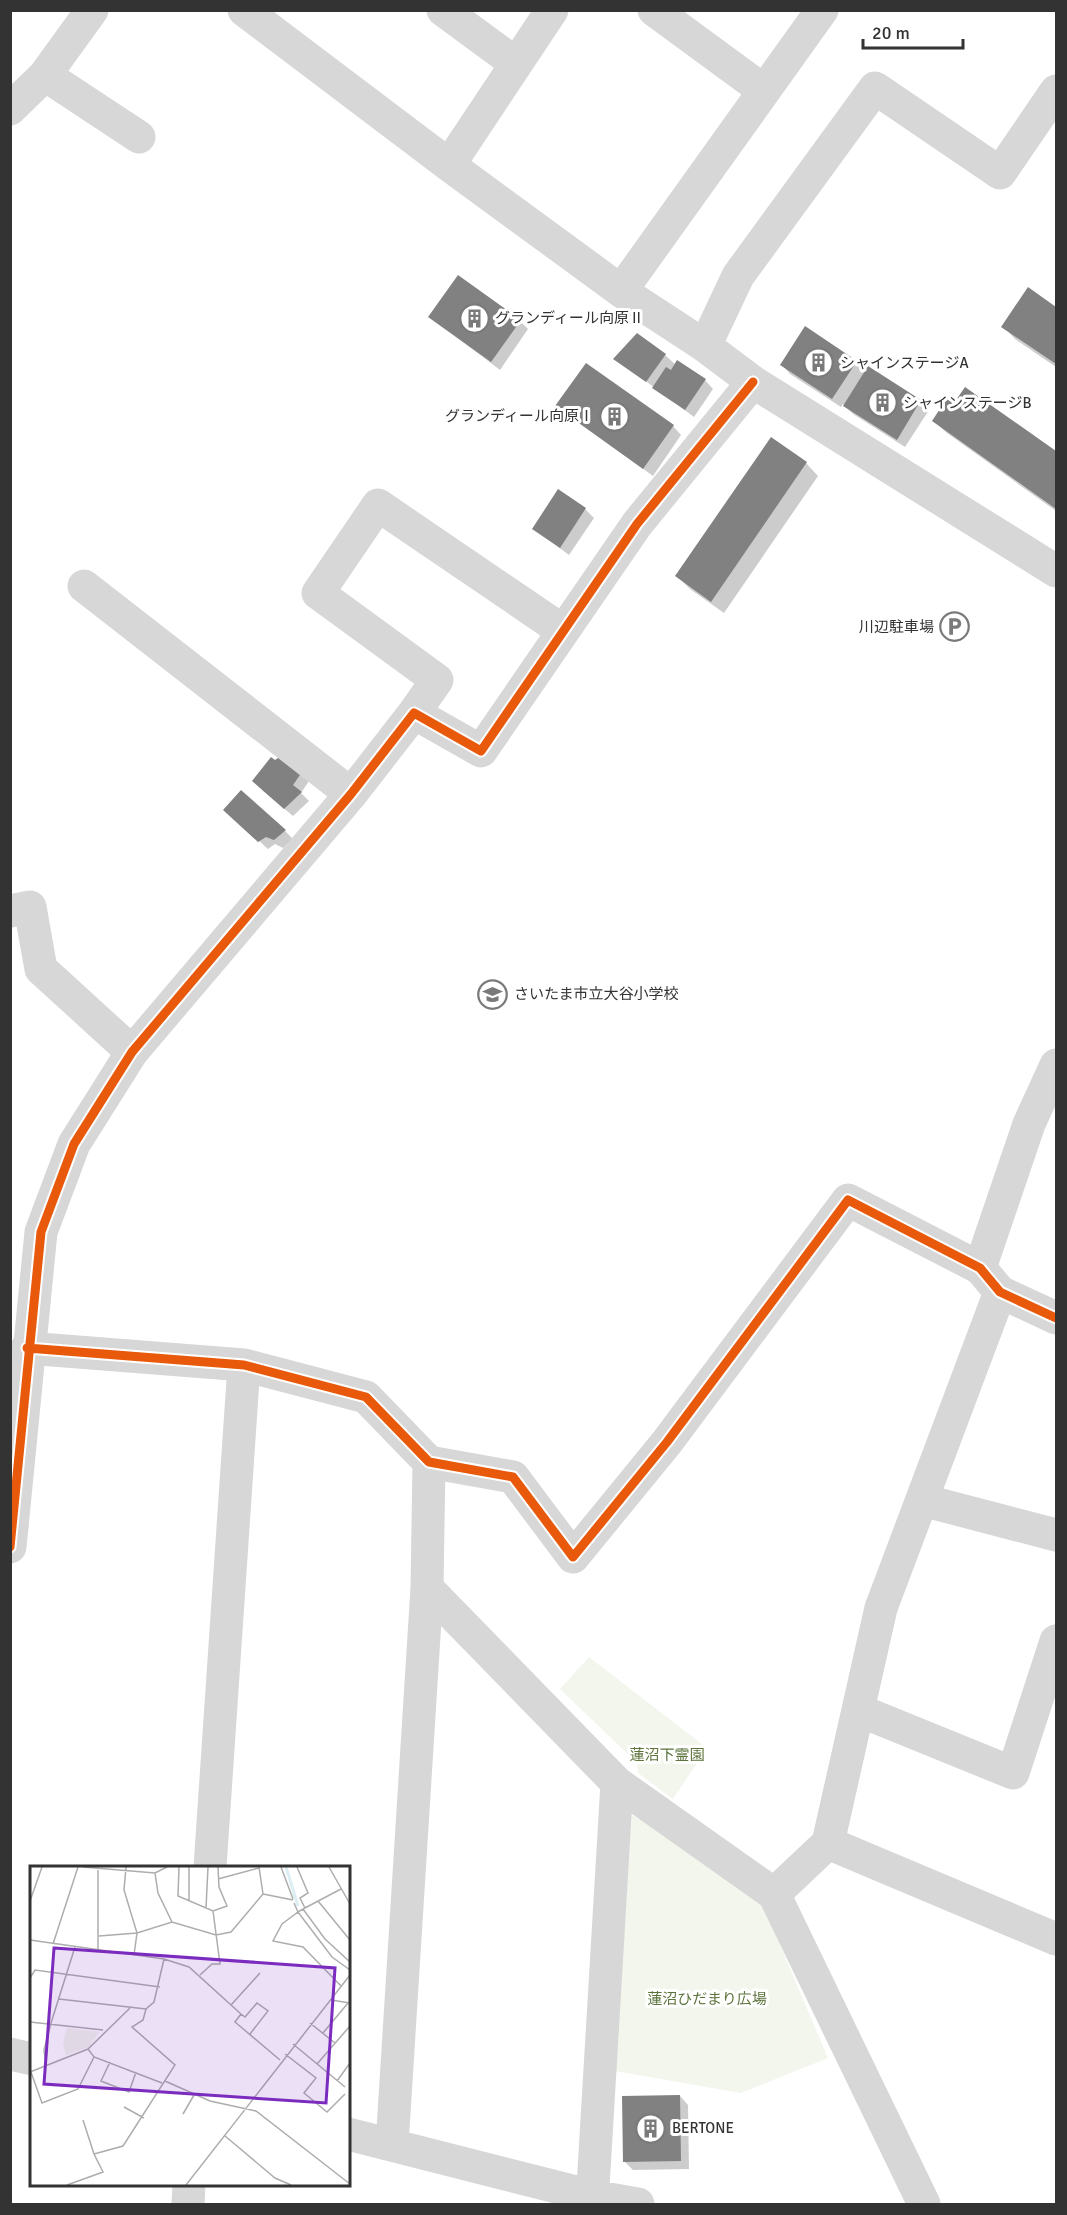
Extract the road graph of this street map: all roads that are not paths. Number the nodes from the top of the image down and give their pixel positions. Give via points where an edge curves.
1 (92, 10) edge
2 (443, 10) edge
3 (552, 10) edge
4 (654, 10) edge
5 (822, 10) edge
6 (251, 13) edge
7 (515, 63) junction
8 (45, 75) junction
9 (763, 90) junction
10 (1056, 91) edge
11 (10, 109) edge
12 (139, 137) dead end
13 (449, 165) junction
14 (621, 291) junction
15 (705, 345) junction
16 (753, 382) junction
17 (1056, 571) edge
18 (84, 586) dead end
19 (563, 630) junction
20 (414, 713) junction
21 (351, 794) junction
22 (10, 911) edge
23 (132, 1052) junction
24 (1056, 1065) edge
25 (990, 1280) junction
26 (1056, 1317) edge
27 (27, 1348) junction
28 (244, 1365) junction
29 (429, 1462) junction
30 (922, 1500) junction
31 (1056, 1535) edge
32 (10, 1547) edge
33 (427, 1588) junction
34 (1056, 1641) edge
35 (858, 1710) junction
36 (616, 1784) junction
37 (828, 1843) junction
38 (210, 1866) edge
39 (774, 1894) junction
40 (1056, 1939) edge
41 (10, 2054) edge
42 (30, 2059) edge
43 (350, 2134) edge
44 (392, 2145) junction
45 (189, 2185) edge
46 (592, 2200) edge
47 (188, 2205) edge
48 (638, 2205) edge
49 (924, 2205) edge

1 - 8 street
2 - 7 street
3 - 7 street
4 - 9 street
5 - 9 street
6 - 13 street
7 - 13 street
8 - 11 street
8 - 12 street
9 - 14 street
10 - 15 street via 1000,173 875,88 738,276
13 - 14 street
14 - 15 street
15 - 16 street
16 - 17 street
16 - 19 street via 637,524
18 - 21 street
19 - 20 street via 481,751
19 - 20 street via 378,506 318,593 437,680
20 - 21 street
21 - 23 street
22 - 23 street via 30,907 41,969
23 - 27 street via 74,1144 40,1232
24 - 25 street via 1029,1125
25 - 26 street
25 - 29 street via 848,1200 668,1442 573,1557 513,1477
25 - 30 street
27 - 28 street
27 - 32 street
28 - 29 street via 366,1397
28 - 38 street
29 - 33 street
30 - 31 street
30 - 35 street via 881,1608
33 - 36 street
33 - 44 street
34 - 35 street via 1013,1773
35 - 37 street
36 - 39 street
36 - 46 street
37 - 39 street
37 - 40 street
39 - 49 street
41 - 42 street
43 - 44 street
44 - 46 street
45 - 47 street
46 - 48 street

